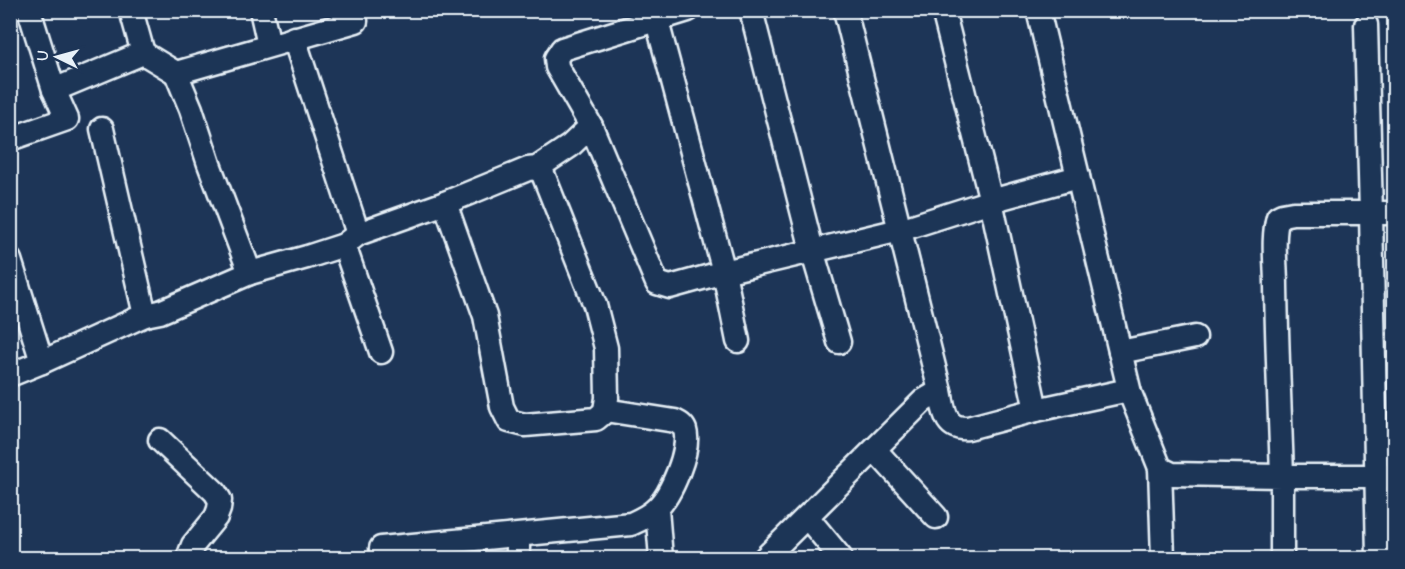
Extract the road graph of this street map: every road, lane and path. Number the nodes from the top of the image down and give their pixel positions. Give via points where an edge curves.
1 (29, 10) edge
2 (131, 10) edge
3 (261, 10) edge
4 (354, 10) edge
5 (688, 10) edge
6 (751, 10) edge
7 (845, 10) edge
8 (943, 10) edge
9 (1038, 10) edge
10 (655, 15) edge
11 (1366, 25) dead end
12 (294, 38) junction
13 (269, 45) junction
14 (143, 53) junction
15 (176, 73) junction
16 (54, 90) junction
17 (591, 126) junction
18 (102, 129) dead end
19 (10, 139) edge
20 (537, 168) junction
21 (1078, 177) junction
22 (991, 201) junction
23 (445, 203) junction
24 (1371, 213) junction
25 (1395, 213) edge
26 (900, 230) junction
27 (351, 239) junction
28 (812, 250) junction
29 (10, 260) edge
30 (724, 272) junction
31 (250, 273) junction
32 (145, 315) junction
33 (1195, 337) dead end
34 (738, 341) dead end
35 (839, 342) dead end
36 (381, 352) dead end
37 (1120, 352) junction
38 (42, 362) junction
39 (10, 375) edge
40 (940, 391) junction
41 (1130, 393) junction
42 (605, 410) junction
43 (1036, 410) junction
44 (160, 440) dead end
45 (875, 450) junction
46 (1160, 468) junction
47 (1282, 476) junction
48 (1386, 476) edge
49 (657, 509) junction
50 (807, 517) junction
51 (936, 517) dead end
52 (518, 536) junction
53 (381, 548) dead end
54 (188, 558) edge
55 (518, 558) edge
56 (661, 558) edge
57 (765, 558) edge
58 (841, 558) edge
59 (1162, 558) edge
60 (1282, 558) edge
61 (1378, 558) edge

1 - 16 street
2 - 14 street
3 - 13 street
4 - 12 street via 356,21
5 - 10 street
6 - 28 street
7 - 26 street
8 - 22 street
9 - 21 street
10 - 17 street via 562,49 556,58 557,67
10 - 30 street
11 - 24 street
12 - 13 street
12 - 27 street
13 - 15 street
14 - 15 street
14 - 16 street
15 - 31 street
16 - 19 street via 67,119
17 - 20 street
17 - 30 street via 657,284 670,287
18 - 32 street
20 - 23 street
20 - 42 street via 543,174 595,305 606,348
21 - 22 street
21 - 37 street
22 - 26 street
22 - 43 street
23 - 27 street
23 - 42 street via 485,316 502,407 509,421 525,425 596,419
24 - 25 street
24 - 47 street via 1293,213 1278,217
24 - 48 street
26 - 28 street
26 - 40 street
27 - 31 street via 307,257
27 - 36 street
28 - 30 street
28 - 35 street
29 - 38 street
30 - 34 street
31 - 32 street
32 - 38 street
33 - 37 street
37 - 41 street
38 - 39 street
40 - 43 street via 949,421 960,429
40 - 45 street via 923,401
41 - 43 street via 1124,391
41 - 46 street
42 - 49 street via 675,421 686,431 677,477
44 - 54 street via 220,500 216,518 193,545
45 - 50 street
45 - 51 street
46 - 47 street via 1172,474
46 - 59 street
47 - 48 street
47 - 60 street
48 - 61 street
49 - 52 street via 631,524
49 - 56 street
50 - 57 street
50 - 58 street
52 - 53 street
52 - 55 street

